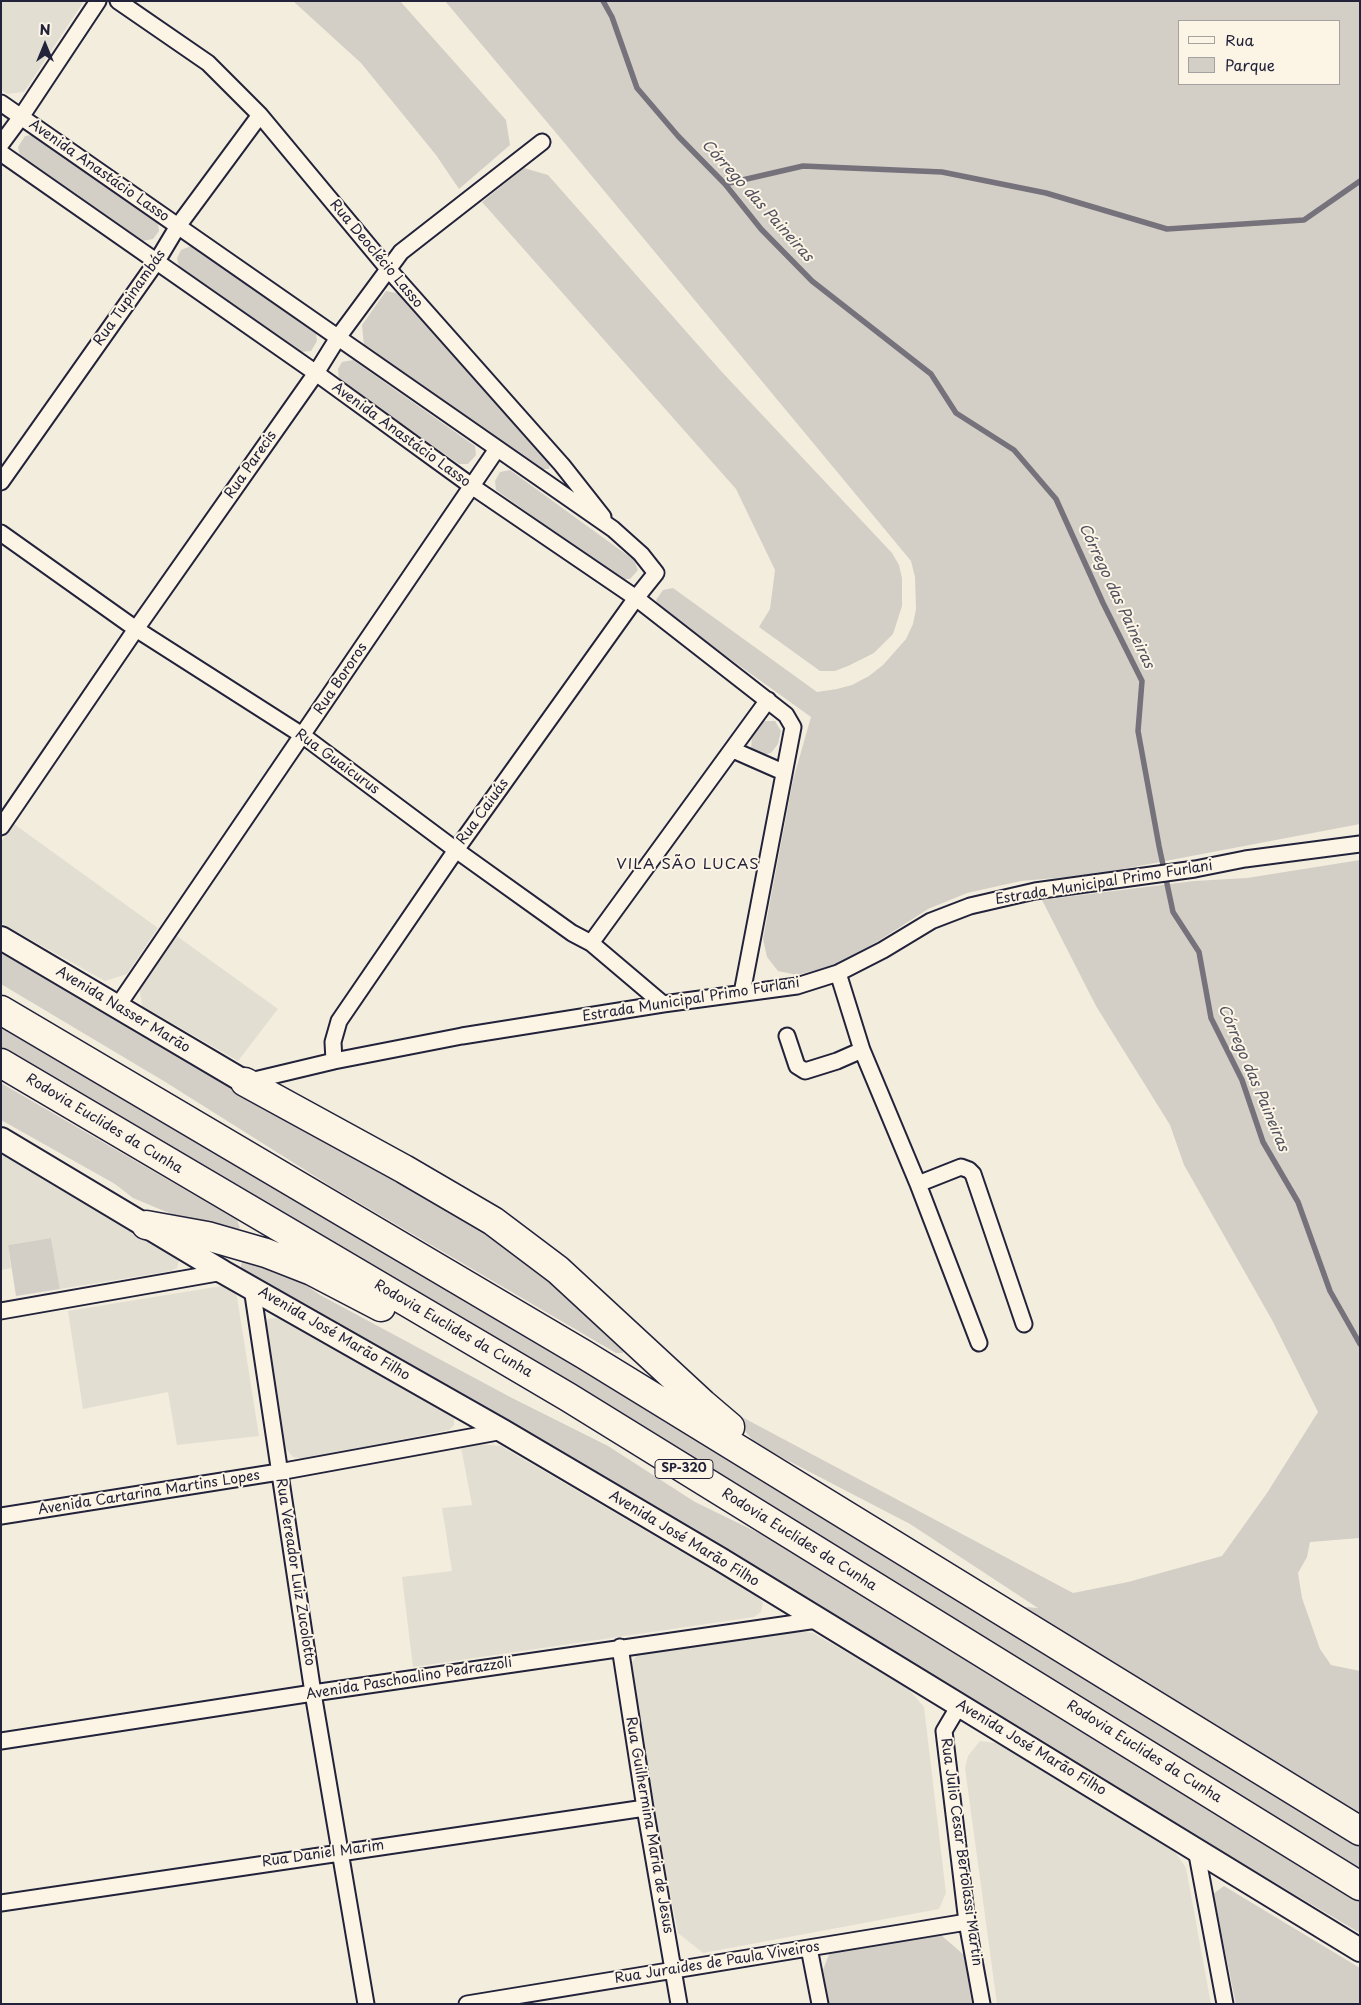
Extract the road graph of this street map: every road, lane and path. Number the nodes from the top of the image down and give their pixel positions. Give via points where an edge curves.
1 (98, 1) edge
2 (118, 1) edge
3 (1, 103) edge
4 (260, 115) junction
5 (21, 117) junction
6 (542, 142) dead end
7 (1, 144) edge
8 (1, 153) edge
9 (178, 226) junction
10 (157, 261) junction
11 (389, 270) junction
12 (339, 336) junction
13 (316, 373) junction
14 (497, 449) junction
15 (1, 482) edge
16 (473, 487) junction
17 (613, 529) junction
18 (1, 533) edge
19 (656, 573) joint
20 (636, 598) junction
21 (136, 629) junction
22 (768, 700) junction
23 (302, 735) junction
24 (732, 750) junction
25 (783, 772) junction
26 (1, 827) edge
27 (1360, 844) edge
28 (456, 850) junction
29 (1, 938) edge
30 (591, 943) junction
31 (838, 974) junction
32 (742, 993) junction
33 (663, 1004) junction
34 (117, 1008) junction
35 (1, 1010) edge
36 (787, 1036) dead end
37 (862, 1050) junction
38 (334, 1061) junction
39 (1, 1063) edge
40 (245, 1082) junction
41 (1, 1139) edge
42 (918, 1184) junction
43 (146, 1225) junction
44 (222, 1272) junction
45 (252, 1288) junction
46 (1, 1311) edge
47 (1024, 1324) dead end
48 (979, 1343) dead end
49 (528, 1374) junction
50 (503, 1431) junction
51 (279, 1472) junction
52 (796, 1483) junction
53 (1, 1516) edge
54 (817, 1620) junction
55 (620, 1647) junction
56 (314, 1693) junction
57 (960, 1704) junction
58 (1, 1741) edge
59 (645, 1808) junction
60 (1360, 1831) edge
61 (1196, 1849) junction
62 (339, 1852) junction
63 (1360, 1886) edge
64 (1, 1903) edge
65 (967, 1922) junction
66 (809, 1948) junction
67 (1360, 1950) edge
68 (673, 1969) junction
69 (366, 2004) edge
70 (466, 2004) edge
71 (679, 2004) edge
72 (820, 2004) edge
73 (982, 2004) edge
74 (1225, 2004) edge

1 - 5 street
2 - 4 street, Rua Deoclécio Lasso via 208,63
3 - 5 street, Avenida Anastácio Lasso
4 - 9 street, Rua Tupinambás
4 - 11 street, Rua Deoclécio Lasso
5 - 7 street
5 - 9 street, Avenida Anastácio Lasso
6 - 11 street, Rua Parecis via 401,252
8 - 10 street, Avenida Anastácio Lasso
9 - 10 street, Rua Tupinambás
9 - 12 street, Avenida Anastácio Lasso
10 - 13 street, Avenida Anastácio Lasso
10 - 15 street, Rua Tupinambás
11 - 12 street, Rua Parecis
11 - 17 street, Rua Deoclécio Lasso via 562,465
12 - 13 street, Rua Parecis
12 - 14 street, Avenida Anastácio Lasso
13 - 16 street, Avenida Anastácio Lasso
13 - 21 street, Rua Parecis
14 - 16 street, Rua Bororos
14 - 17 street, Avenida Anastácio Lasso
16 - 20 street, Avenida Anastácio Lasso
16 - 23 street, Rua Bororos
17 - 19 street, Avenida Anastácio Lasso via 641,554
18 - 21 street, Rua Guaicurus
19 - 20 street, Rua Caiuás
20 - 22 street, Avenida Anastácio Lasso
20 - 28 street, Rua Caiuás
21 - 23 street, Rua Guaicurus
21 - 26 street, Rua Parecis
22 - 24 street
22 - 25 street, Avenida Anastácio Lasso via 786,715 793,727
23 - 28 street, Rua Guaicurus
23 - 34 street, Rua Bororos
24 - 25 street
24 - 30 street
25 - 32 street
27 - 31 street, Estrada Municipal Primo Furlani via 1035,892 970,906 931,921
28 - 30 street, Rua Guaicurus via 572,933
28 - 38 street, Rua Caiuás via 339,1021 333,1042
29 - 34 main road, Avenida Nasser Marão
30 - 33 street, Rua Guaicurus
31 - 32 street, Estrada Municipal Primo Furlani via 797,986
31 - 37 street
32 - 33 street, Estrada Municipal Primo Furlani
33 - 38 street, Estrada Municipal Primo Furlani via 462,1036
34 - 40 main road, Avenida Nasser Marão
35 - 52 highway via 586,1355
36 - 37 street via 797,1066 805,1071
37 - 42 street
38 - 40 street, Estrada Municipal Primo Furlani
39 - 49 highway, Rodovia Euclides da Cunha / SP-320
40 - 52 highway via 404,1168 493,1222 558,1270 703,1404
41 - 43 main road, Avenida José Marão Filho
42 - 47 street via 961,1167 973,1174
42 - 48 street
43 - 44 main road, Avenida José Marão Filho
43 - 49 highway via 207,1236 266,1253 312,1271 443,1338
44 - 45 main road, Avenida José Marão Filho
44 - 46 street
45 - 50 main road, Avenida José Marão Filho
45 - 51 street, Rua Vereador Luiz Zucolotto
49 - 63 highway, Rodovia Euclides da Cunha / SP-320
50 - 51 street, Avenida Cartarina Martins Lopes
50 - 54 main road, Avenida José Marão Filho
51 - 53 street, Avenida Cartarina Martins Lopes
51 - 56 street, Rua Vereador Luiz Zucolotto
52 - 60 highway
54 - 55 street, Avenida Paschoalino Pedrazzoli
54 - 57 main road, Avenida José Marão Filho
55 - 56 street, Avenida Paschoalino Pedrazzoli
55 - 59 street, Rua Guilhermina Maria de Jesus
56 - 58 street, Avenida Paschoalino Pedrazzoli
56 - 62 street, Rua Vereador Luiz Zucolotto
57 - 61 main road, Avenida José Marão Filho
57 - 65 street, Rua Julio Cesar Bertolassi Martin via 944,1732
59 - 62 street, Rua Daniel Marim
59 - 68 street, Rua Guilhermina Maria de Jesus
61 - 67 main road, Avenida José Marão Filho
61 - 74 street
62 - 64 street, Rua Daniel Marim
62 - 69 street, Rua Vereador Luiz Zucolotto
65 - 66 street, Rua Juraides de Paula Viveiros
65 - 73 street, Rua Julio Cesar Bertolassi Martin
66 - 68 street, Rua Juraides de Paula Viveiros
66 - 72 street
68 - 70 street, Rua Juraides de Paula Viveiros
68 - 71 street, Rua Guilhermina Maria de Jesus

